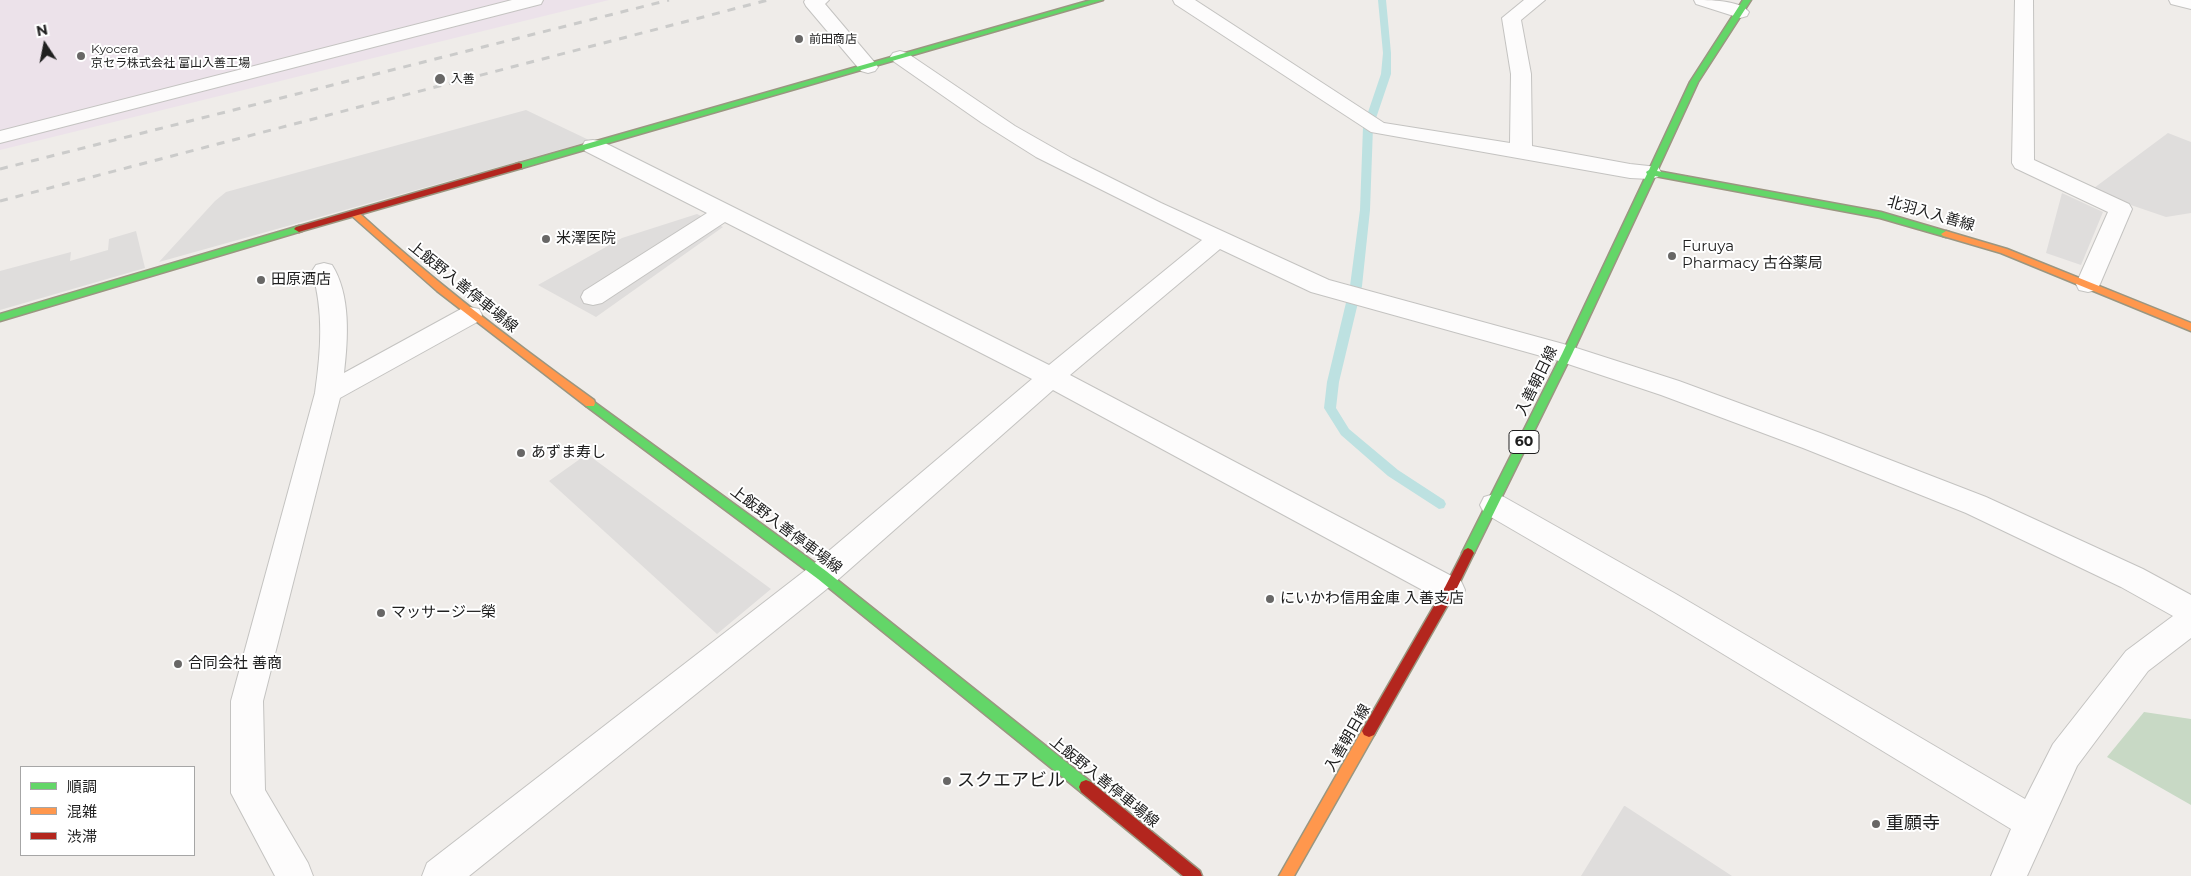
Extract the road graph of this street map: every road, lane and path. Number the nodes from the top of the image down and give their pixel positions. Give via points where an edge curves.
1 (534, 0) edge
2 (820, 0) edge
3 (1099, 0) edge
4 (1182, 0) edge
5 (1536, 0) edge
6 (1703, 0) edge
7 (2024, 0) edge
8 (2178, 0) edge
9 (2191, 3) edge
10 (1744, 6) edge
11 (900, 57) junction
12 (868, 67) junction
13 (0, 137) edge
14 (593, 146) junction
15 (1521, 151) junction
16 (1650, 172) junction
17 (724, 212) junction
18 (355, 214) junction
19 (1218, 239) junction
20 (324, 271) dead end
21 (2088, 284) junction
22 (592, 297) dead end
23 (470, 315) junction
24 (0, 318) edge
25 (2191, 327) edge
26 (1567, 354) junction
27 (1051, 377) junction
28 (328, 393) junction
29 (1494, 504) junction
30 (822, 575) junction
31 (1450, 590) junction
32 (2191, 610) edge
33 (2191, 620) edge
34 (2032, 822) junction
35 (295, 876) edge
36 (440, 876) edge
37 (1195, 876) edge
38 (1286, 876) edge
39 (2009, 876) edge

1 - 13 street
2 - 12 street via 813,2
3 - 11 main road
4 - 15 street via 1378,128
5 - 15 street via 1511,18 1521,74
6 - 10 street
7 - 21 street via 2023,163 2121,209
8 - 9 street
10 - 16 main road, 入善朝日線 / 60 via 1694,82
11 - 12 main road
11 - 19 street via 1043,151
12 - 14 main road
14 - 17 street
14 - 18 main road
15 - 16 street
16 - 21 main road, 北羽入入善線 via 1881,214 2004,251
16 - 26 main road, 入善朝日線 / 60
17 - 22 street
17 - 27 street
18 - 23 main road, 上飯野入善停車場線
18 - 24 main road
19 - 26 street via 1320,286
19 - 27 street
20 - 28 street via 331,288 334,319 334,355
21 - 25 main road, 北羽入入善線
23 - 28 street
23 - 30 main road, 上飯野入善停車場線
26 - 29 main road, 入善朝日線 / 60
26 - 32 street via 1670,388 1976,505 2132,578
27 - 30 street
27 - 31 street
28 - 35 street via 247,701 248,793
29 - 31 main road, 入善朝日線 / 60
29 - 34 street
30 - 36 street
30 - 37 main road, 上飯野入善停車場線
31 - 38 main road, 入善朝日線 / 60
33 - 34 street via 2137,660 2065,755
34 - 39 street

